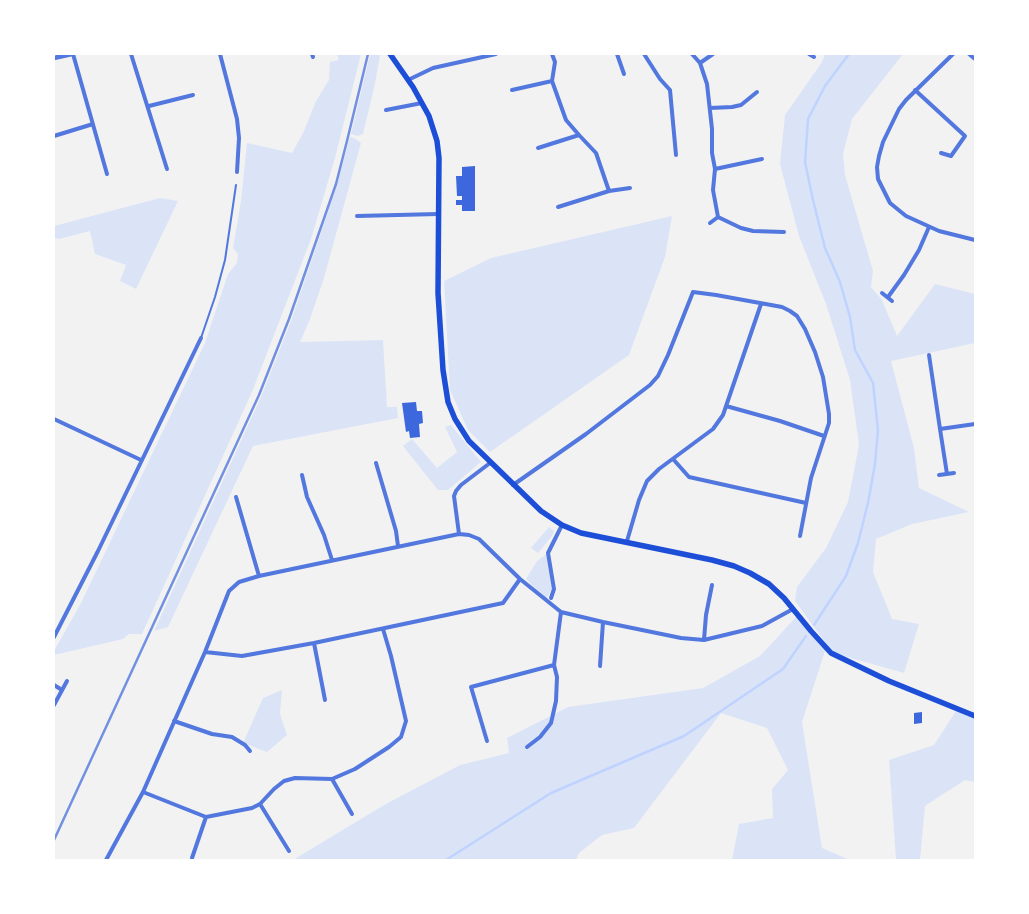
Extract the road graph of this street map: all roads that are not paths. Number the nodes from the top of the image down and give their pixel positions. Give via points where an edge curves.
1 (72, 54) edge
2 (131, 54) edge
3 (220, 54) edge
4 (390, 54) edge
5 (496, 54) edge
6 (552, 54) edge
7 (617, 54) edge
8 (644, 54) edge
9 (692, 54) edge
10 (713, 54) edge
11 (809, 54) edge
12 (953, 54) edge
13 (969, 54) edge
14 (814, 57) dead end
15 (54, 58) edge
16 (975, 59) edge
17 (700, 63) junction
18 (624, 74) dead end
19 (408, 80) junction
20 (552, 81) junction
21 (512, 90) dead end
22 (915, 90) junction
23 (758, 92) dead end
24 (194, 95) dead end
25 (422, 103) junction
26 (149, 106) junction
27 (710, 108) junction
28 (386, 110) dead end
29 (93, 124) junction
30 (579, 135) junction
31 (54, 136) edge
32 (538, 148) dead end
33 (941, 153) dead end
34 (676, 155) dead end
35 (762, 160) dead end
36 (715, 169) junction
37 (167, 170) dead end
38 (237, 172) dead end
39 (107, 174) dead end
40 (236, 186) dead end
41 (630, 188) dead end
42 (609, 191) junction
43 (558, 207) dead end
44 (438, 214) junction
45 (357, 216) dead end
46 (718, 217) junction
47 (710, 223) dead end
48 (928, 227) junction
49 (784, 232) dead end
50 (975, 240) edge
51 (882, 293) dead end
52 (888, 297) junction
53 (892, 301) dead end
54 (761, 304) junction
55 (201, 338) joint
56 (929, 355) dead end
57 (726, 406) junction
58 (54, 419) edge
59 (975, 424) edge
60 (940, 429) junction
61 (824, 436) junction
62 (673, 459) junction
63 (141, 460) junction
64 (376, 463) dead end
65 (490, 463) junction
66 (954, 473) dead end
67 (947, 474) junction
68 (302, 475) dead end
69 (940, 475) dead end
70 (513, 485) junction
71 (236, 498) dead end
72 (806, 503) junction
73 (562, 524) junction
74 (459, 534) junction
75 (800, 536) dead end
76 (627, 541) junction
77 (398, 546) junction
78 (332, 560) junction
79 (259, 576) junction
80 (520, 579) junction
81 (712, 585) dead end
82 (551, 598) dead end
83 (793, 608) junction
84 (560, 612) junction
85 (603, 622) junction
86 (383, 629) junction
87 (54, 637) edge
88 (704, 640) junction
89 (314, 643) junction
90 (205, 652) junction
91 (554, 665) junction
92 (600, 666) dead end
93 (67, 681) dead end
94 (54, 685) edge
95 (62, 690) junction
96 (325, 700) dead end
97 (54, 705) edge
98 (975, 716) edge
99 (174, 721) junction
100 (487, 741) dead end
101 (527, 747) dead end
102 (250, 751) dead end
103 (332, 779) junction
104 (143, 792) junction
105 (260, 804) junction
106 (352, 814) dead end
107 (206, 818) junction
108 (288, 852) dead end
109 (192, 858) dead end
110 (106, 860) edge

1 - 15 street
1 - 29 street
2 - 26 street
3 - 38 street via 237,119
4 - 19 main road
5 - 19 street via 433,68
6 - 20 street via 555,62
7 - 18 street
8 - 34 street via 670,90
9 - 17 street
10 - 17 street
11 - 14 street
12 - 22 street
13 - 16 street
17 - 27 street
19 - 25 main road
20 - 21 street
20 - 30 street via 566,120
22 - 33 street via 965,136 951,156
22 - 48 street via 883,142 877,167 878,179 890,203
23 - 27 street via 741,105
24 - 26 street
25 - 28 street
25 - 44 main road via 437,141
26 - 37 street
27 - 36 street
29 - 31 street
29 - 39 street
30 - 32 street
30 - 42 street via 596,153
35 - 36 street
36 - 46 street via 713,190
40 - 55 lane via 225,260
41 - 42 street
42 - 43 street
44 - 45 street
44 - 65 main road via 438,293 448,402 469,442
46 - 47 street
46 - 49 street via 753,231
48 - 50 street
48 - 52 street via 919,250
51 - 52 street
52 - 53 street
54 - 57 street
54 - 61 street via 782,307 797,316 816,352 828,405
54 - 70 street via 692,292 668,355 650,385
55 - 63 street
56 - 60 street
57 - 61 street
57 - 62 street via 724,415 713,429
58 - 63 street
59 - 60 street
60 - 67 street
61 - 72 street
62 - 72 street via 689,477
62 - 76 street via 647,481
63 - 87 street
64 - 77 street
65 - 70 main road
65 - 74 street via 456,491
66 - 67 street
67 - 69 street
68 - 78 street
70 - 73 main road via 541,511
71 - 79 street
72 - 75 street
73 - 76 main road via 581,532
73 - 82 street via 548,553 554,589
74 - 77 street
74 - 80 street via 479,539
76 - 83 main road via 734,566 769,584
77 - 78 street
78 - 79 street
79 - 90 street via 239,582 229,591
80 - 84 street
80 - 86 street via 503,603
81 - 88 street
83 - 88 street via 762,626
83 - 98 main road via 835,655
84 - 85 street
84 - 91 street
85 - 88 street
85 - 92 street
86 - 89 street
86 - 103 street via 404,707 406,721 401,737 355,769
89 - 90 street via 242,656
89 - 96 street
90 - 99 street
91 - 100 street via 471,687
91 - 101 street via 556,701 551,723
93 - 95 street
94 - 95 street
95 - 97 street
99 - 102 street via 232,737
99 - 104 street
103 - 105 street via 295,778 284,781
103 - 106 street
104 - 107 street
104 - 110 street
105 - 107 street
105 - 108 street
107 - 109 street

